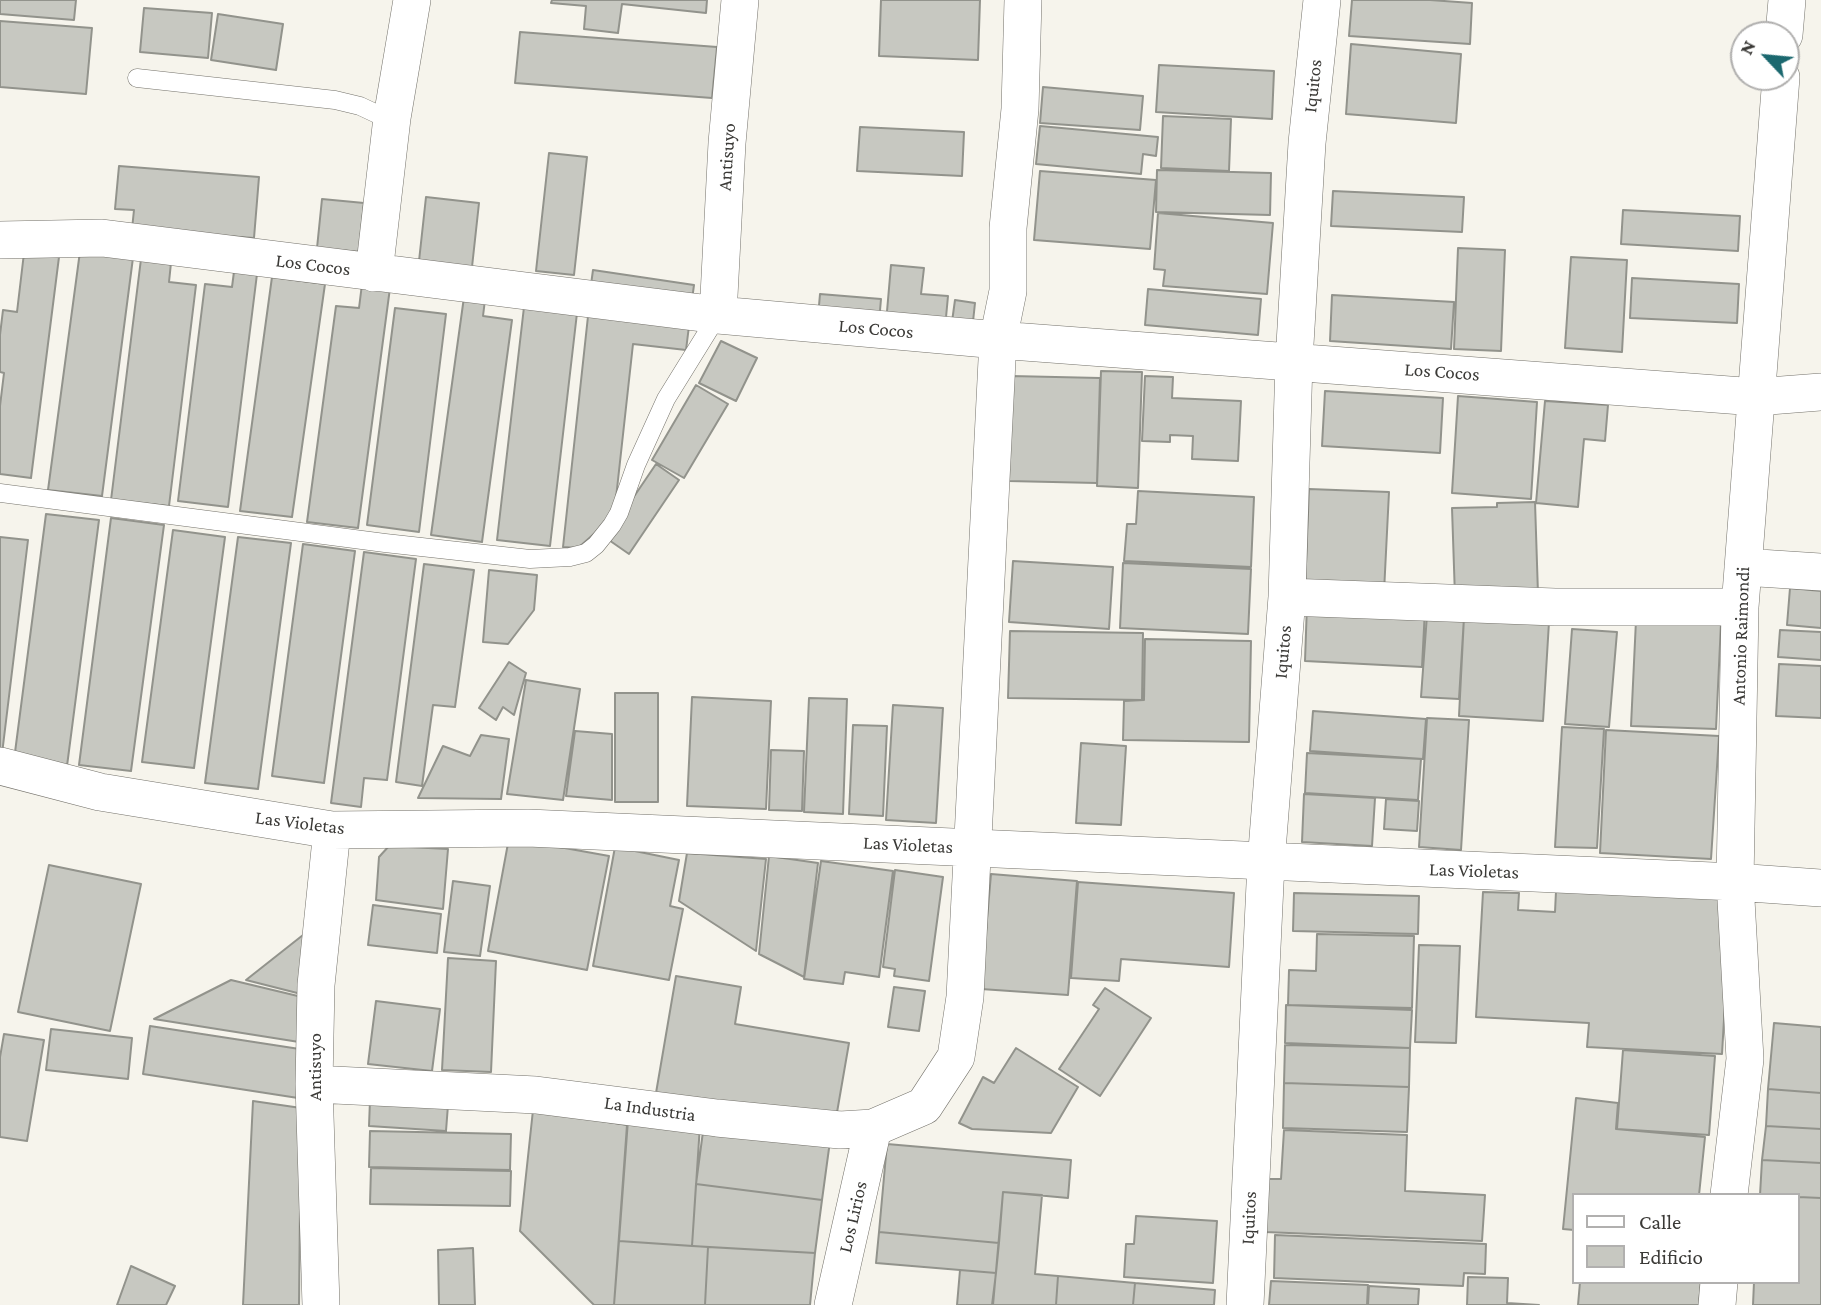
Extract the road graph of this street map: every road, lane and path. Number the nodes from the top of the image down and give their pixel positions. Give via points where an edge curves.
1 (412, 0) edge
2 (740, 0) edge
3 (1023, 0) edge
4 (1322, 0) edge
5 (1787, 0) edge
6 (1785, 21) edge
7 (137, 78) dead end
8 (1780, 91) edge
9 (392, 121) junction
10 (0, 240) edge
11 (374, 273) junction
12 (718, 315) junction
13 (998, 340) junction
14 (1294, 360) junction
15 (1821, 392) edge
16 (1756, 397) junction
17 (0, 493) edge
18 (1743, 567) junction
19 (1821, 572) edge
20 (1287, 597) junction
21 (1740, 607) junction
22 (0, 766) edge
23 (332, 830) junction
24 (974, 848) junction
25 (1266, 863) junction
26 (1735, 882) junction
27 (1821, 888) edge
28 (314, 1084) junction
29 (873, 1128) junction
30 (1729, 1193) edge
31 (1719, 1284) edge
32 (321, 1305) edge
33 (833, 1305) edge
34 (1245, 1305) edge
35 (1717, 1305) edge

1 - 9 street
2 - 12 street, Antisuyo
3 - 13 street via 1008,291
4 - 14 street, Iquitos via 1307,143
5 - 6 street
7 - 9 lane via 335,100
8 - 16 street, Antonio Raimondi
9 - 11 street
10 - 11 street, Los Cocos via 102,238
11 - 12 street, Los Cocos
12 - 13 street, Los Cocos
12 - 17 lane via 666,399 612,525 586,553 570,558 530,559 385,543
13 - 14 street, Los Cocos
13 - 24 street
14 - 16 street, Los Cocos
14 - 20 street, Iquitos
15 - 16 street, Los Cocos
16 - 18 street, Antonio Raimondi
18 - 19 street
18 - 21 street, Antonio Raimondi
20 - 21 street via 1555,607
20 - 25 street, Iquitos
21 - 26 street, Antonio Raimondi
22 - 23 street, Las Violetas via 100,792
23 - 24 street, Las Violetas via 528,828
23 - 28 street, Antisuyo via 316,985
24 - 25 street, Las Violetas
24 - 29 street, La Industria via 965,997 956,1057 923,1107
25 - 26 street, Las Violetas
25 - 34 street, Iquitos
26 - 27 street, Las Violetas
26 - 30 street, Antonio Raimondi via 1745,1059
28 - 29 street, La Industria via 536,1095 772,1124
28 - 32 street, Antisuyo
29 - 33 street, Los Lirios
31 - 35 street

